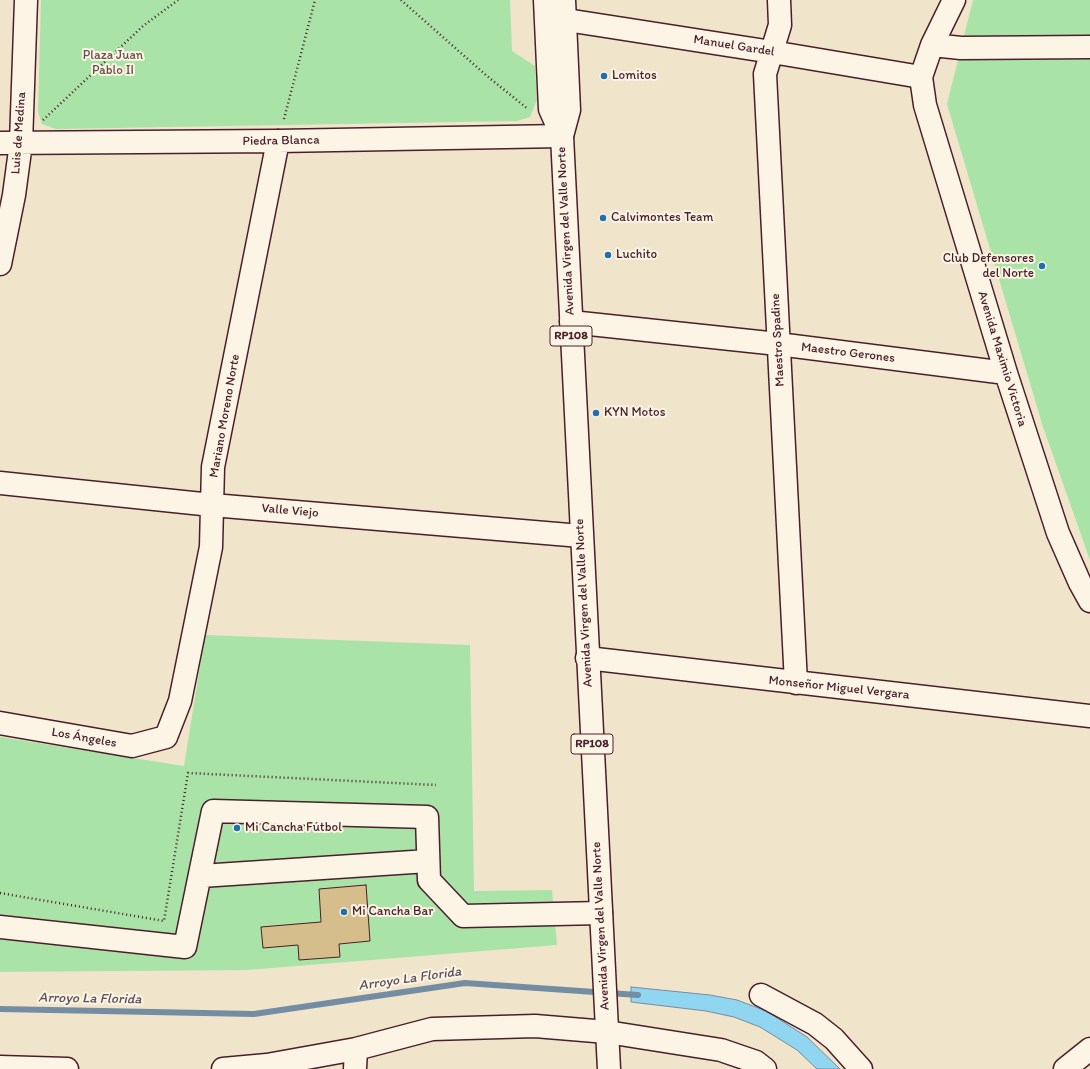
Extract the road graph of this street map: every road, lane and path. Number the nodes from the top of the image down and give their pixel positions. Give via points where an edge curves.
1 (26, 0) edge
2 (178, 0) edge
3 (315, 0) edge
4 (401, 0) edge
5 (779, 0) edge
6 (954, 0) edge
7 (555, 9) edge
8 (932, 45) junction
9 (1090, 47) edge
10 (772, 52) junction
11 (921, 77) junction
12 (533, 113) dead end
13 (562, 136) junction
14 (278, 141) junction
15 (10, 143) edge
16 (0, 264) edge
17 (571, 322) junction
18 (778, 344) junction
19 (1006, 373) junction
20 (0, 483) edge
21 (212, 505) junction
22 (581, 536) junction
23 (1090, 601) edge
24 (587, 658) junction
25 (796, 683) junction
26 (1090, 716) edge
27 (0, 723) edge
28 (166, 737) joint
29 (428, 861) junction
30 (201, 876) junction
31 (601, 913) junction
32 (0, 927) edge
33 (761, 995) dead end
34 (606, 1022) junction
35 (1090, 1049) edge
36 (356, 1059) edge
37 (0, 1067) edge
38 (67, 1069) edge
39 (223, 1069) edge
40 (609, 1069) edge
41 (765, 1069) edge
42 (861, 1069) edge
43 (1065, 1069) edge

1 - 15 street, Luis de Medina
2 - 15 path via 143,26 46,117
3 - 14 path
4 - 12 path
5 - 10 street, Maestro Spadine via 780,25
6 - 8 street, Avenida Maximio Victoria
7 - 10 street, Manuel Gardel
7 - 13 street, Avenida Virgen del Valle Norte / RP108 via 569,110
8 - 9 street via 961,48
8 - 11 street, Avenida Maximio Victoria
10 - 11 street, Manuel Gardel
10 - 18 street, Maestro Spadine via 765,74
11 - 19 street, Avenida Maximio Victoria via 925,105
13 - 14 street, Piedra Blanca
13 - 17 street, Avenida Virgen del Valle Norte / RP108
14 - 15 street, Piedra Blanca
14 - 21 street, Mariano Moreno Norte via 213,467
15 - 16 street, Luis de Medina via 14,195
17 - 18 street, Maestro Gerones
17 - 22 street, Avenida Virgen del Valle Norte / RP108
18 - 19 street, Maestro Gerones
18 - 25 street, Maestro Spadine
19 - 23 street, Avenida Maximio Victoria via 1058,533
20 - 21 street, Valle Viejo
21 - 22 street, Valle Viejo
21 - 28 street, Mariano Moreno Norte via 210,555 180,701
22 - 24 street, Avenida Virgen del Valle Norte / RP108
24 - 25 street, Monseñor Miguel Vergara
24 - 31 street, Avenida Virgen del Valle Norte / RP108
25 - 26 street, Monseñor Miguel Vergara
27 - 28 street, Los Ángeles via 132,746
29 - 30 street
29 - 30 street via 427,817 213,811
29 - 31 street via 429,880 463,916
30 - 32 street via 185,947
31 - 34 street, Avenida Virgen del Valle Norte / RP108
33 - 42 street via 815,1024 834,1039
34 - 36 street via 432,1029
34 - 40 street, Avenida Virgen del Valle Norte / RP108
34 - 41 street via 721,1050 756,1062
35 - 43 street
36 - 39 street
37 - 38 street

